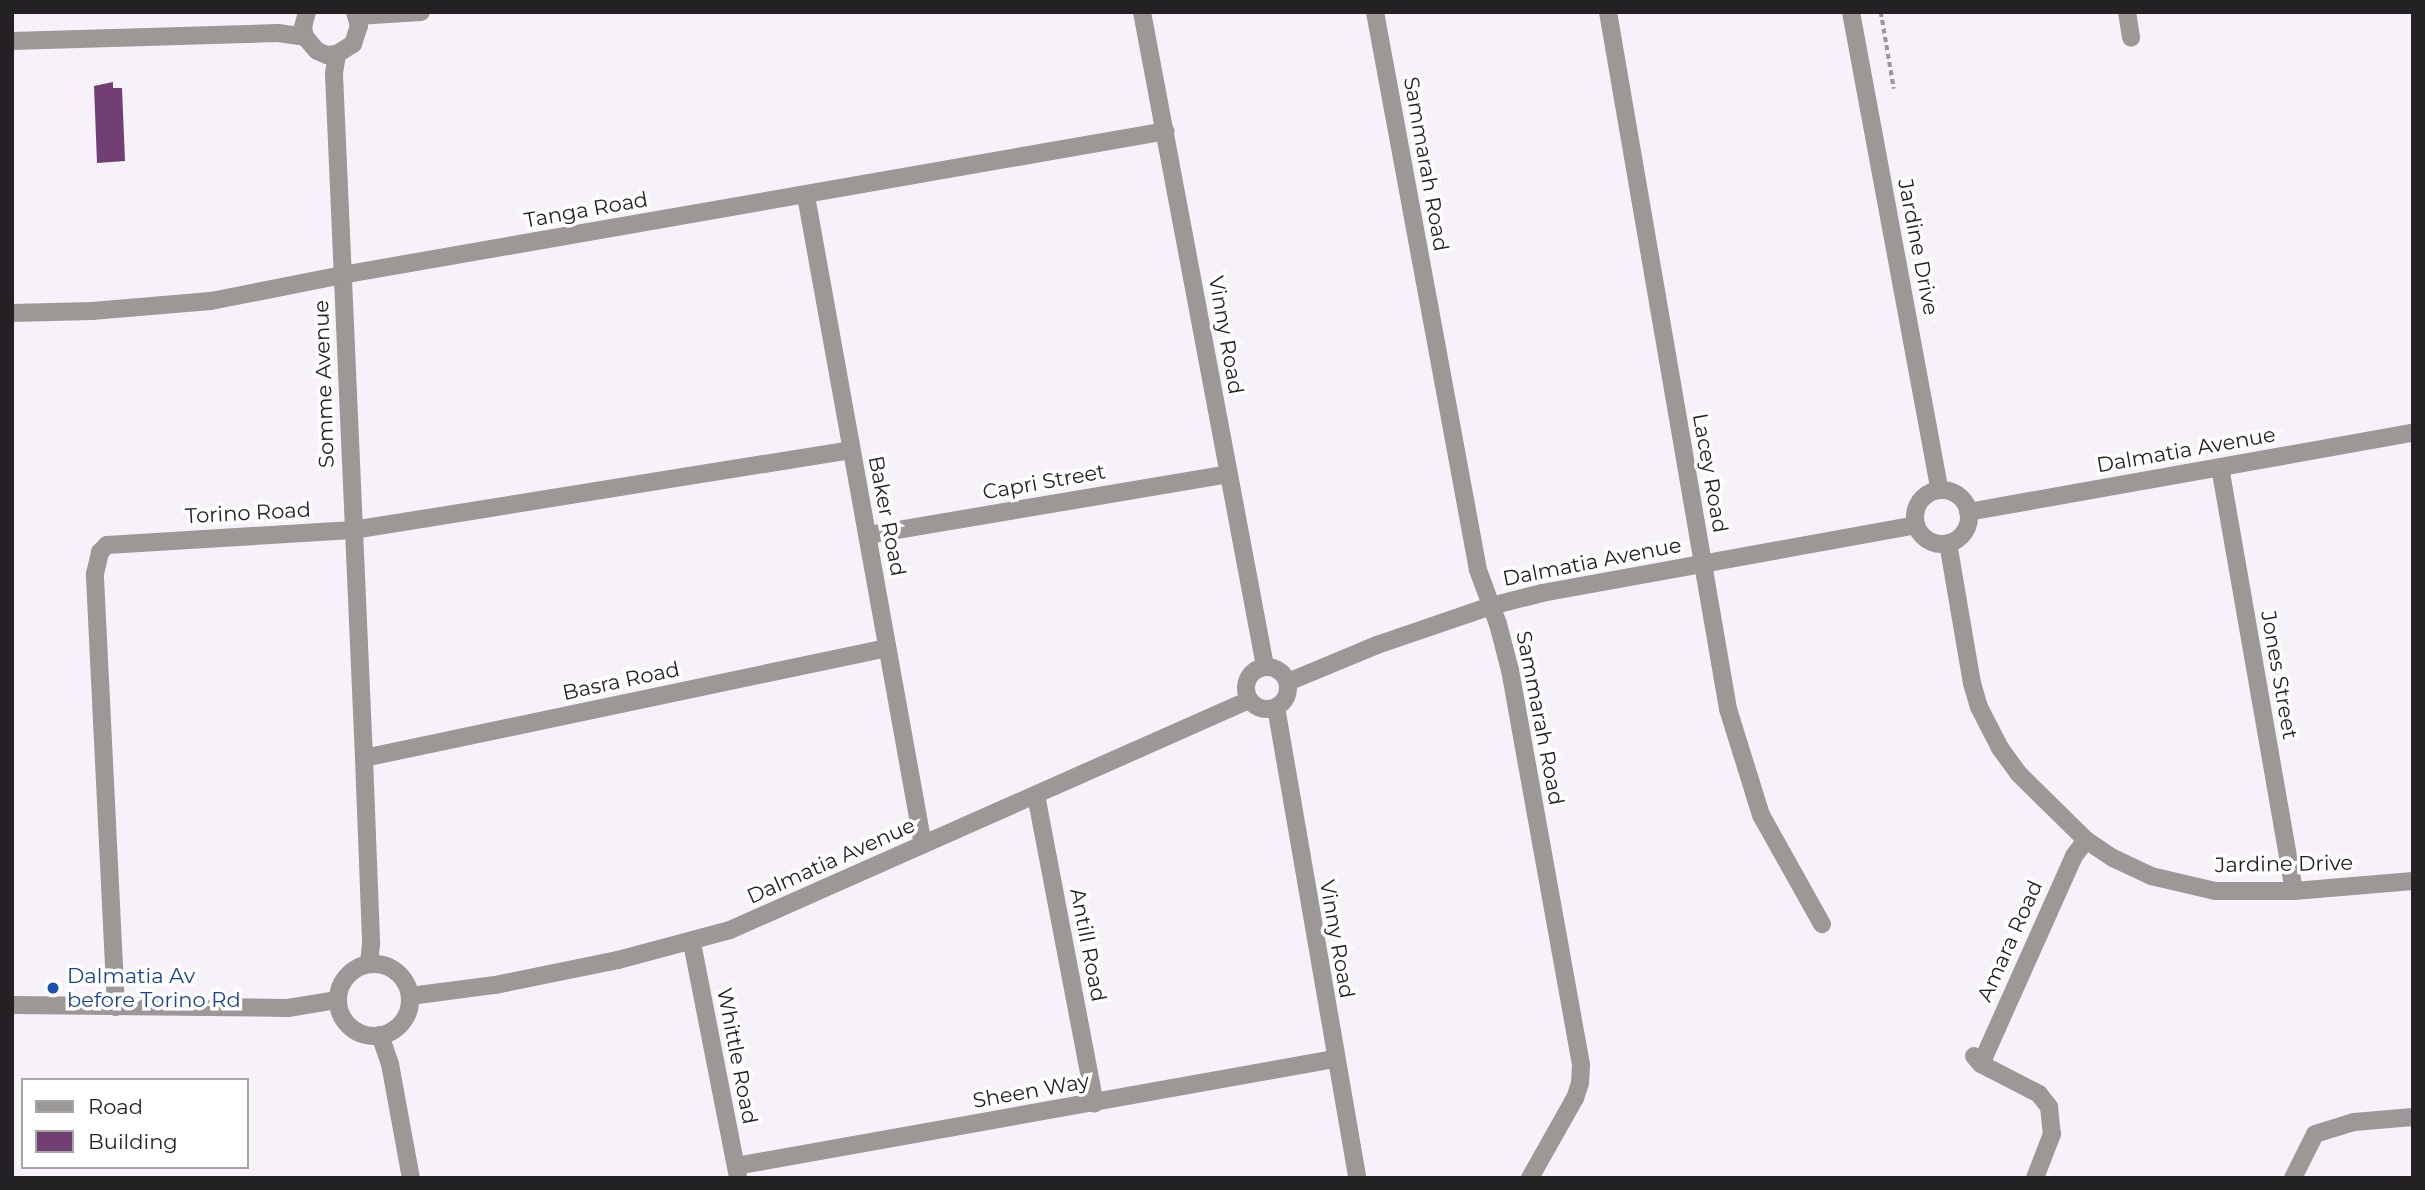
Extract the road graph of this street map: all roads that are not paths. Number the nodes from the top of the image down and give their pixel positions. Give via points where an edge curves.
1 (307, 12) edge
2 (421, 12) edge
3 (1142, 12) edge
4 (1374, 12) edge
5 (1608, 12) edge
6 (1851, 12) edge
7 (2127, 12) edge
8 (356, 14) edge
9 (305, 37) junction
10 (2131, 38) dead end
11 (12, 41) edge
12 (337, 54) junction
13 (1166, 131) junction
14 (806, 196) junction
15 (342, 275) junction
16 (12, 313) edge
17 (2413, 433) edge
18 (851, 450) junction
19 (2220, 467) junction
20 (1227, 474) junction
21 (1940, 489) junction
22 (1968, 512) junction
23 (1916, 525) junction
24 (353, 530) junction
25 (868, 536) junction
26 (1948, 543) junction
27 (1702, 564) junction
28 (1491, 606) junction
29 (887, 648) junction
30 (1265, 666) junction
31 (1287, 682) junction
32 (1249, 700) junction
33 (1276, 707) junction
34 (364, 758) junction
35 (1036, 795) junction
36 (2086, 840) junction
37 (923, 845) junction
38 (2413, 881) edge
39 (2294, 891) junction
40 (1822, 924) dead end
41 (692, 943) junction
42 (369, 964) junction
43 (410, 996) junction
44 (338, 1000) junction
45 (12, 1005) edge
46 (116, 1007) junction
47 (380, 1035) junction
48 (1334, 1059) junction
49 (1095, 1102) junction
50 (2413, 1117) edge
51 (737, 1172) edge
52 (411, 1178) edge
53 (1357, 1178) edge
54 (1530, 1178) edge
55 (2035, 1178) edge
56 (2293, 1178) edge

1 - 9 street
2 - 8 street
3 - 13 street, Vinny Road
4 - 28 street, Sammarah Road via 1478,570
5 - 27 street, Lacey Road
6 - 21 street, Jardine Drive
7 - 10 street
8 - 12 street via 358,36
9 - 11 street via 278,33
9 - 12 street via 317,51
12 - 15 street, Somme Avenue
13 - 14 street, Tanga Road
13 - 20 street, Vinny Road
14 - 15 street, Tanga Road
14 - 18 street, Baker Road
15 - 16 street, Tanga Road via 211,301
15 - 24 street, Somme Avenue
17 - 19 street, Dalmatia Avenue
18 - 24 street, Torino Road
18 - 25 street, Baker Road
19 - 22 street, Dalmatia Avenue
19 - 39 street, Jones Street
20 - 25 street, Capri Street
20 - 30 street, Vinny Road
21 - 22 street via 1959,495
21 - 23 street via 1922,498
22 - 26 street via 1964,532
23 - 26 street via 1928,540
23 - 27 street, Dalmatia Avenue
24 - 34 street, Somme Avenue
24 - 46 street, Torino Road via 118,544 107,545 100,552 95,574
25 - 29 street, Baker Road
26 - 36 street, Jardine Drive via 1979,707 2018,773
27 - 28 street, Dalmatia Avenue
27 - 40 street, Lacey Road via 1728,709 1761,815
28 - 31 street, Dalmatia Avenue
28 - 54 street, Sammarah Road via 1510,670 1581,1065 1575,1098
29 - 34 street, Basra Road
29 - 37 street, Baker Road
30 - 31 street via 1279,670
30 - 32 street via 1248,678
31 - 33 street via 1286,697
32 - 33 street via 1261,708
32 - 35 street, Dalmatia Avenue
33 - 48 street, Vinny Road
34 - 42 street, Somme Avenue
35 - 37 street, Dalmatia Avenue
35 - 49 street, Antill Road
36 - 39 street, Jardine Drive via 2151,876 2184,885 2215,891
36 - 55 street, Amara Road via 2074,856 1977,1060 2039,1094 2049,1107 2052,1134
37 - 41 street, Dalmatia Avenue
38 - 39 street, Jardine Drive
41 - 43 street, Dalmatia Avenue via 495,985
41 - 51 street, Whittle Road
42 - 43 street via 396,971
42 - 44 street via 344,980
43 - 47 street via 403,1021
44 - 46 street via 288,1008
44 - 47 street via 350,1028
45 - 46 street
47 - 52 street via 390,1064
48 - 49 street, Sheen Way
48 - 53 street, Vinny Road
49 - 51 street, Sheen Way
50 - 56 street via 2354,1122 2315,1133

